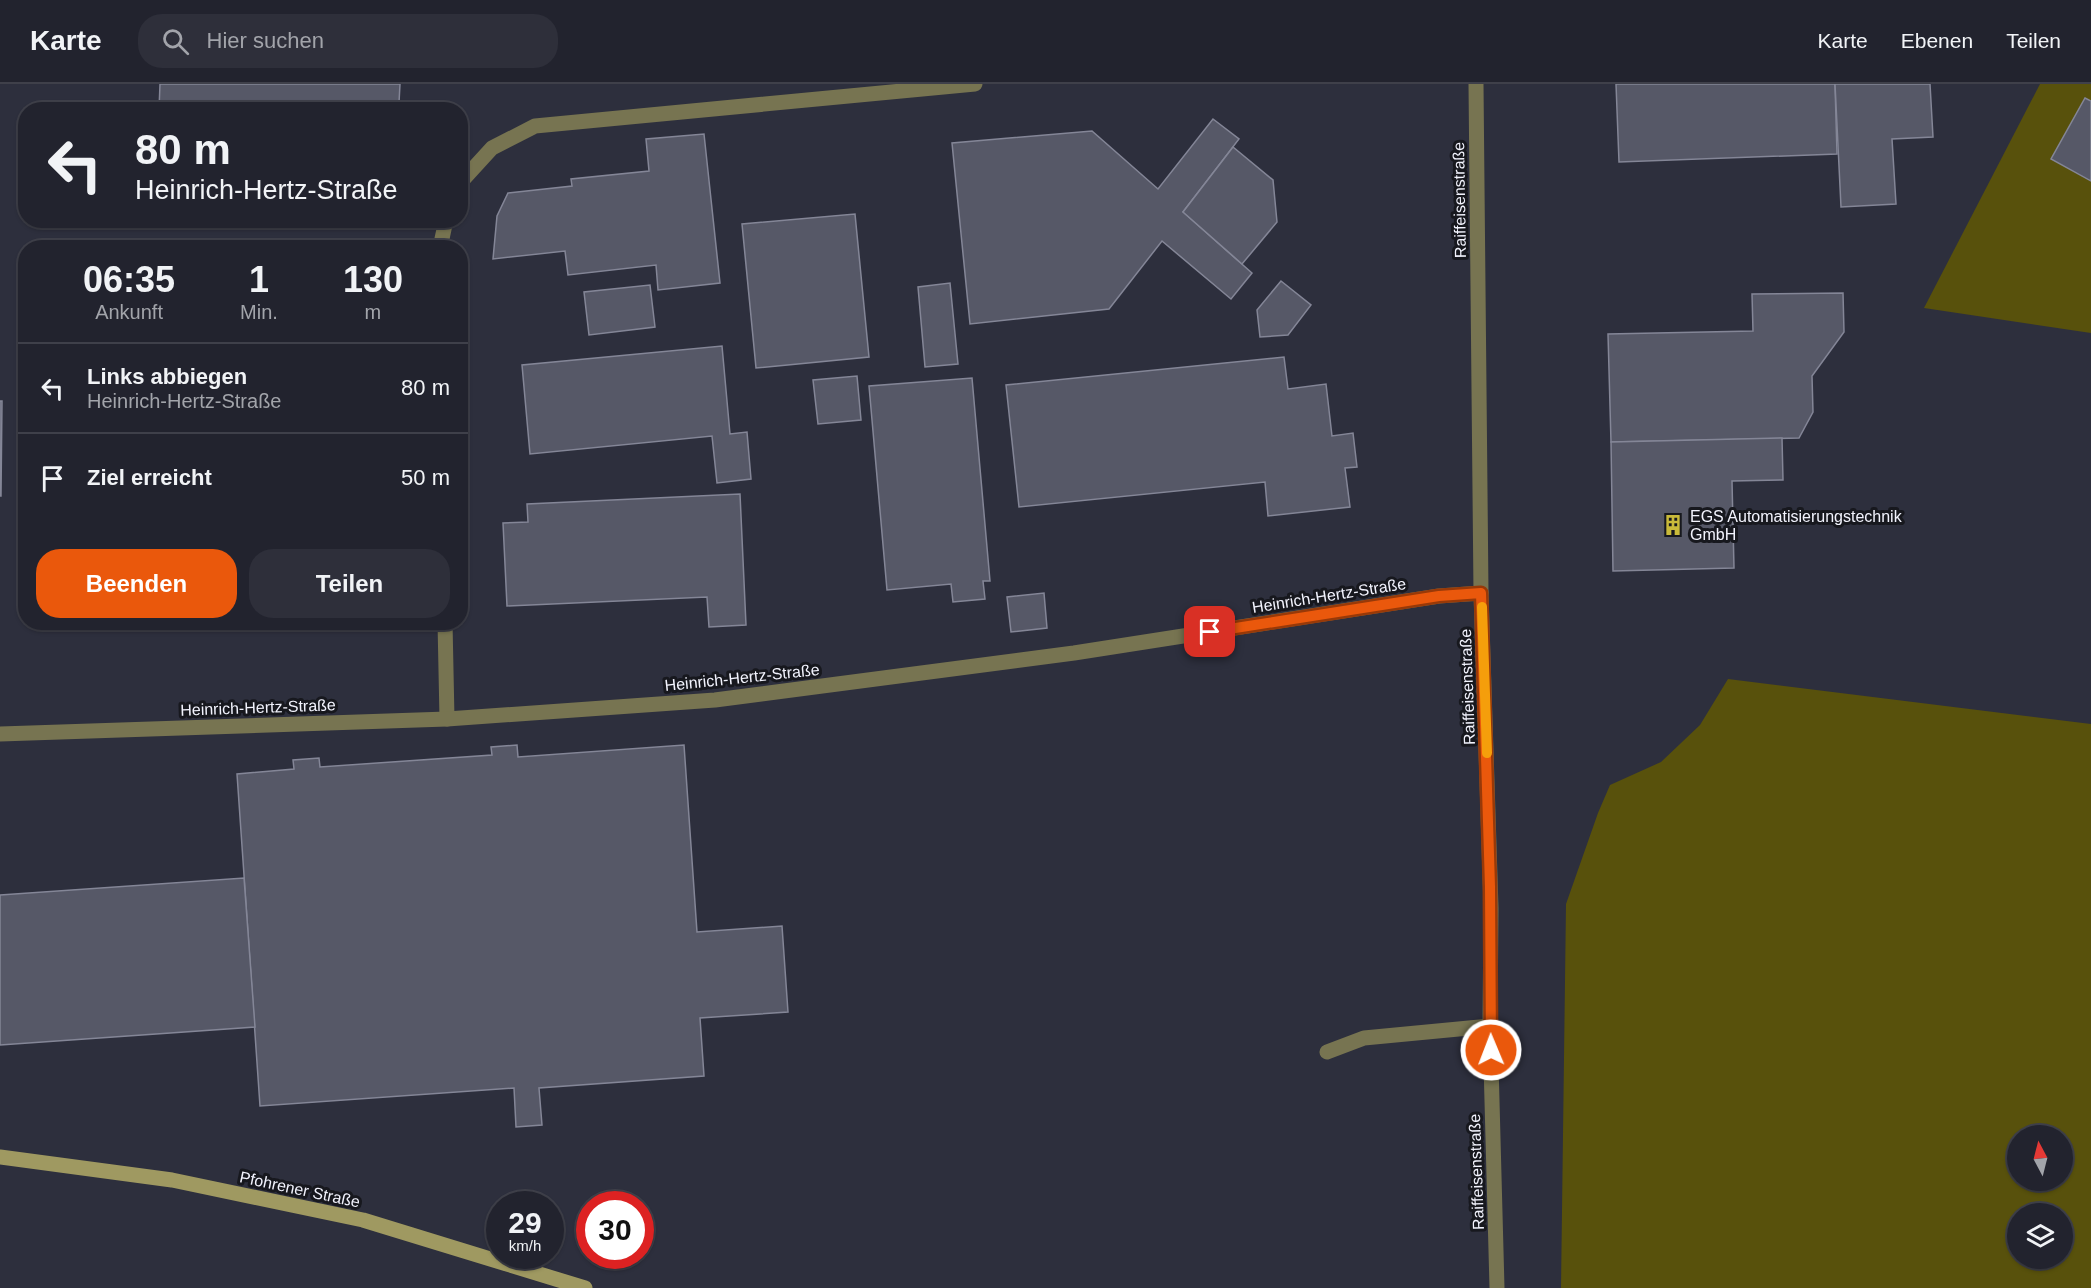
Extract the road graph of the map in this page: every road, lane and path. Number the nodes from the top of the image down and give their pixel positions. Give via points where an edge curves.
1 (975, 84) edge
2 (1476, 84) edge
3 (468, 174) edge
4 (1481, 593) junction
5 (445, 630) edge
6 (447, 719) junction
7 (0, 734) edge
8 (1490, 1026) junction
9 (1327, 1052) dead end
10 (0, 1157) edge
11 (585, 1288) edge
12 (1497, 1288) edge

1 - 3 street via 535,126 492,148
2 - 4 street, Raiffeisenstraße
4 - 6 street, Heinrich-Hertz-Straße via 1439,596 1074,653 715,700
4 - 8 street, Raiffeisenstraße via 1491,908
5 - 6 street
6 - 7 street, Heinrich-Hertz-Straße
8 - 9 street via 1364,1038
8 - 12 street, Raiffeisenstraße
10 - 11 main road, Pfohrener Straße via 172,1180 363,1220

